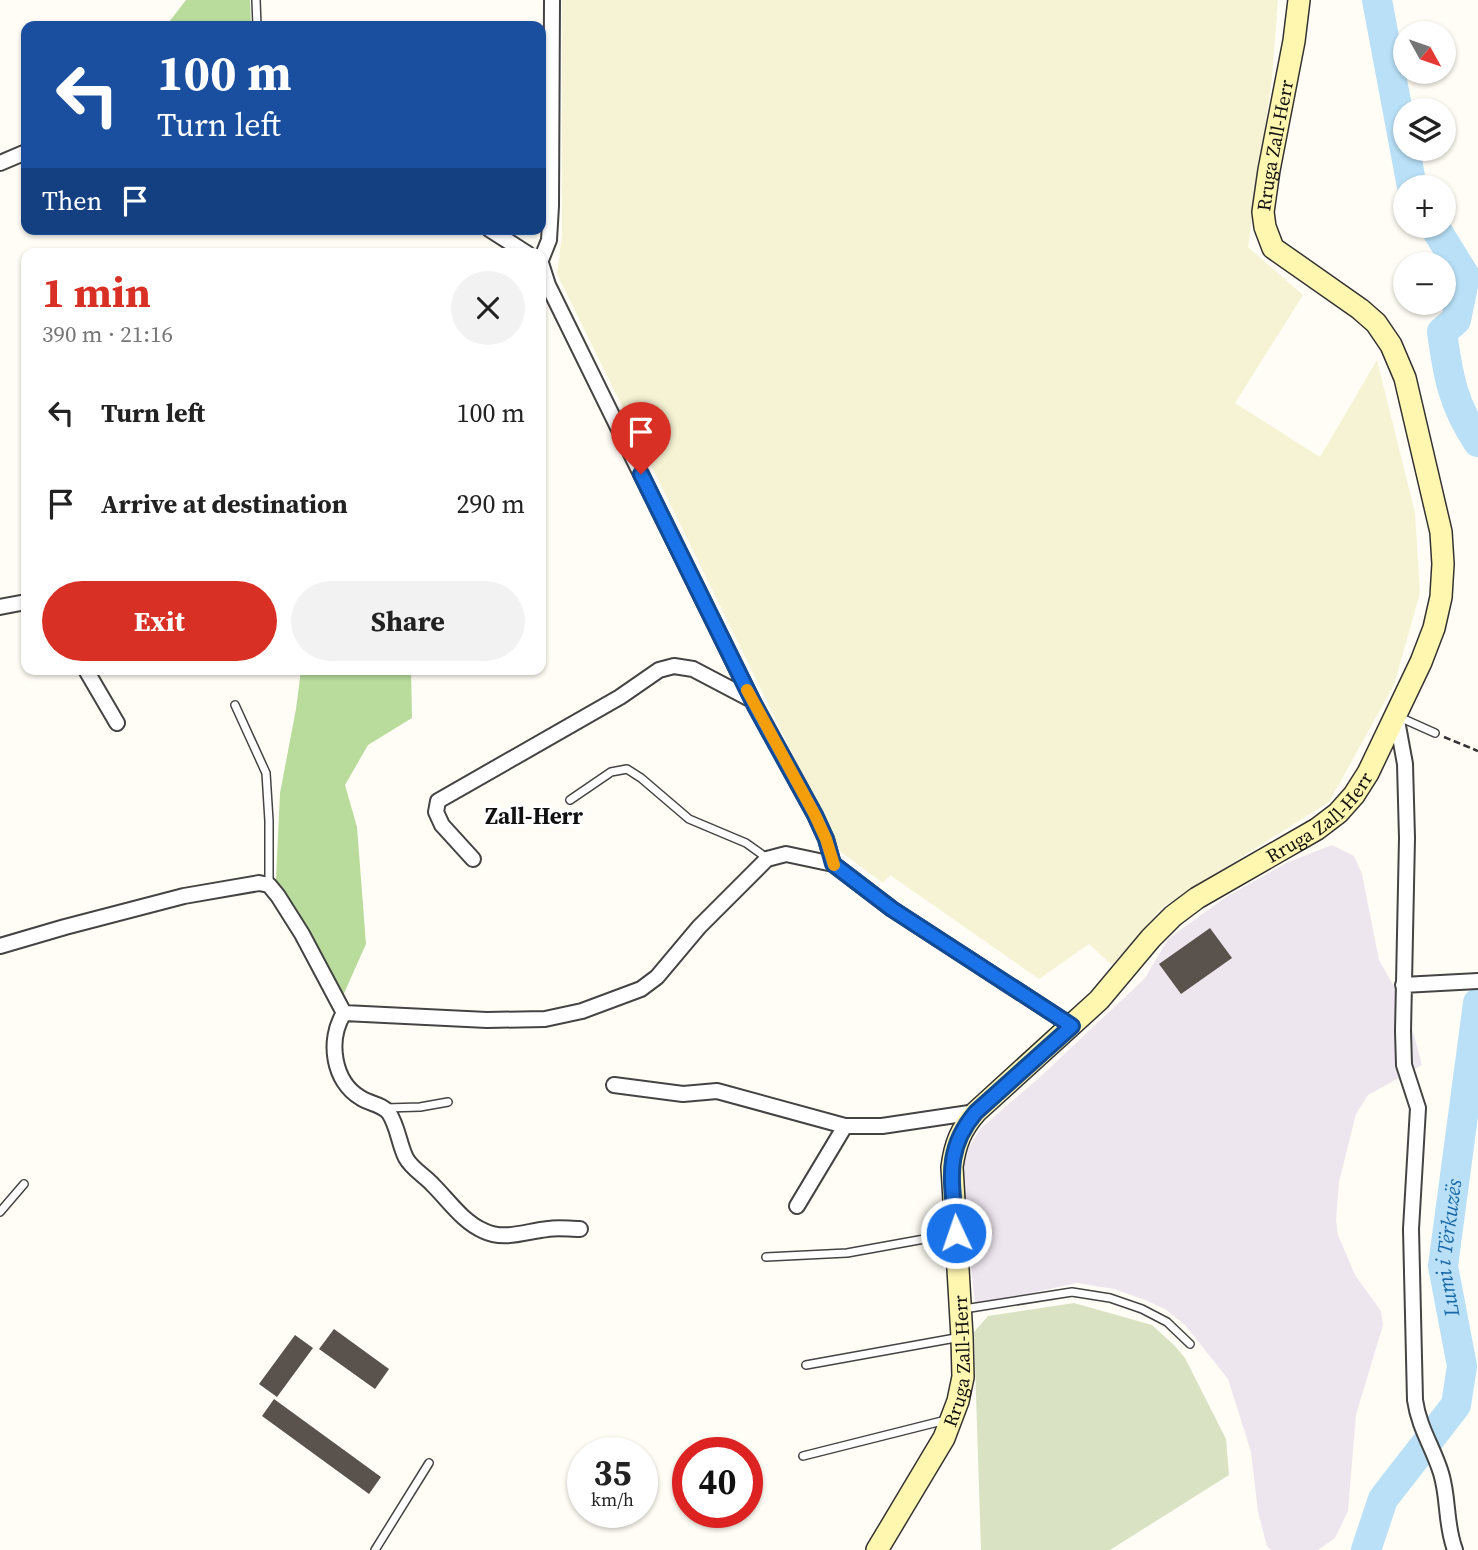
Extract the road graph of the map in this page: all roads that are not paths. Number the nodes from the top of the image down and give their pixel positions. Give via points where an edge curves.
1 (256, 0) edge
2 (552, 0) edge
3 (1299, 0) edge
4 (257, 21) edge
5 (21, 154) edge
6 (0, 163) edge
7 (498, 235) edge
8 (519, 248) edge
9 (546, 248) edge
10 (546, 278) edge
11 (21, 603) edge
12 (0, 608) edge
13 (89, 675) edge
14 (752, 700) junction
15 (235, 705) dead end
16 (1396, 715) junction
17 (117, 723) dead end
18 (1435, 733) road end
19 (570, 800) dead end
20 (473, 859) dead end
21 (767, 859) junction
22 (833, 864) junction
23 (269, 885) junction
24 (0, 946) edge
25 (1478, 981) edge
26 (1403, 985) junction
27 (344, 1013) junction
28 (1072, 1026) junction
29 (614, 1085) dead end
30 (448, 1102) dead end
31 (384, 1108) junction
32 (976, 1112) junction
33 (845, 1126) junction
34 (23, 1184) dead end
35 (797, 1206) dead end
36 (0, 1212) edge
37 (580, 1229) dead end
38 (956, 1233) junction
39 (766, 1257) dead end
40 (960, 1309) junction
41 (962, 1337) junction
42 (1189, 1343) dead end
43 (806, 1365) dead end
44 (953, 1418) junction
45 (803, 1456) dead end
46 (429, 1463) dead end
47 (375, 1550) edge
48 (877, 1550) edge
49 (1455, 1550) edge

1 - 4 lane
2 - 9 street via 551,206
3 - 16 street, Rruga Zall-Herr via 1269,170 1265,227 1273,248 1360,309 1391,345 1405,378 1441,532 1441,597 1434,628
5 - 6 street
7 - 8 street
10 - 14 street
11 - 12 street
13 - 17 street
14 - 20 street via 694,669 674,666 659,670 621,697 438,801 436,812 442,825
14 - 22 street via 815,815
15 - 23 lane via 266,773
16 - 18 lane
16 - 26 street via 1405,764 1407,838
16 - 28 street, Rruga Zall-Herr via 1368,773 1338,813 1173,916
19 - 21 lane via 611,772 627,769 689,819 746,843
21 - 22 street via 786,854
21 - 27 street via 657,976 641,989 582,1011 545,1019 487,1020
22 - 28 street via 892,909
23 - 24 street via 184,896
23 - 27 street via 302,934
25 - 26 street
26 - 49 street via 1404,1065 1418,1108 1410,1229 1413,1379 1418,1420 1441,1473
27 - 31 street via 337,1024 338,1073 346,1088
28 - 32 street, Rruga Zall-Herr
29 - 33 street via 683,1094 717,1091
30 - 31 lane
31 - 37 street via 396,1125 408,1162 485,1232 501,1236 551,1228
32 - 33 street via 882,1126
32 - 38 street, Rruga Zall-Herr via 955,1145
33 - 35 street
34 - 36 lane
38 - 39 lane via 847,1252
38 - 40 street, Rruga Zall-Herr
40 - 41 street, Rruga Zall-Herr
40 - 42 lane via 1072,1292 1142,1309 1167,1322
41 - 43 lane
41 - 44 street, Rruga Zall-Herr via 963,1377
44 - 45 lane
44 - 48 street, Rruga Zall-Herr
46 - 47 lane

